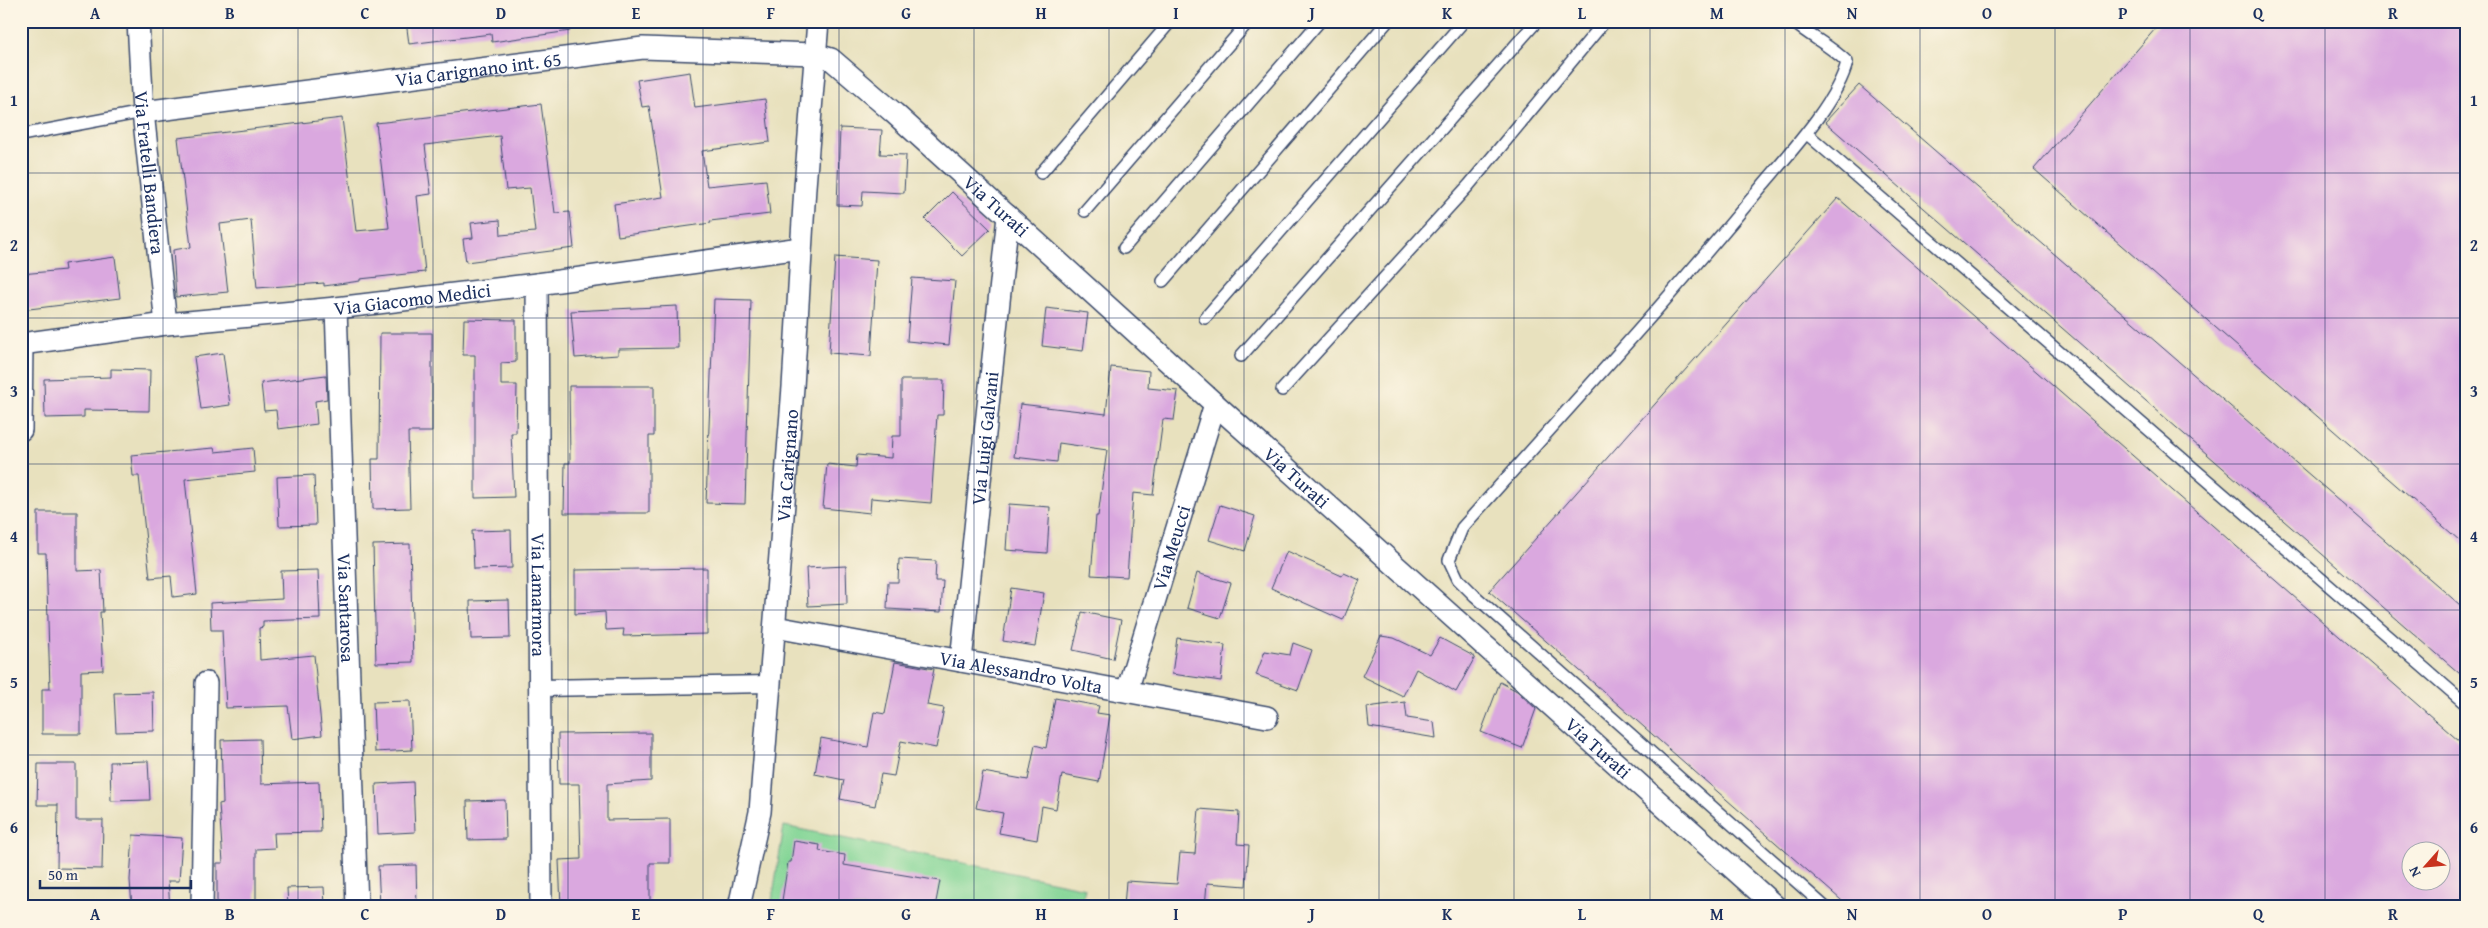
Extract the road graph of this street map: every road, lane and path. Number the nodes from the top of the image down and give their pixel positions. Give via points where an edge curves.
1 (138, 21) edge
2 (818, 21) edge
3 (1171, 21) edge
4 (1249, 21) edge
5 (1320, 21) edge
6 (1388, 21) edge
7 (1464, 21) edge
8 (1537, 21) edge
9 (1605, 21) edge
10 (1792, 21) edge
11 (814, 54) junction
12 (143, 112) junction
13 (1806, 133) junction
14 (21, 136) edge
15 (1041, 173) dead end
16 (1085, 211) dead end
17 (1008, 216) junction
18 (801, 248) junction
19 (1124, 248) dead end
20 (1162, 281) dead end
21 (537, 284) junction
22 (336, 308) junction
23 (1205, 318) dead end
24 (166, 324) junction
25 (22, 344) edge
26 (1242, 356) dead end
27 (1282, 390) dead end
28 (1215, 404) junction
29 (21, 430) edge
30 (775, 627) junction
31 (961, 661) junction
32 (206, 683) dead end
33 (770, 684) junction
34 (540, 688) junction
35 (1127, 691) junction
36 (2467, 705) edge
37 (1267, 717) dead end
38 (202, 907) edge
39 (357, 907) edge
40 (541, 907) edge
41 (739, 907) edge
42 (1776, 907) edge
43 (1825, 907) edge

1 - 12 street, Via Fratelli Bandiera
2 - 11 street, Via Carignano
3 - 15 lane
4 - 16 lane
5 - 19 lane
6 - 20 lane
7 - 23 lane
8 - 26 lane
9 - 27 lane via 1469,186
10 - 13 lane via 1847,62 1844,77
11 - 12 street, Via Carignano int. 65 via 643,48
11 - 17 street, Via Turati via 831,59
11 - 18 street, Via Carignano
12 - 14 lane
12 - 24 street, Via Fratelli Bandiera
13 - 36 lane
13 - 43 lane via 1732,223 1462,528 1450,560 1458,579 1475,596
17 - 28 street, Via Turati
17 - 31 street, Via Luigi Galvani
18 - 21 street, Via Giacomo Medici
18 - 30 street, Via Carignano
21 - 22 street, Via Giacomo Medici
21 - 34 street, Via Lamarmora
22 - 24 street, Via Giacomo Medici
22 - 39 street, Via Santarosa
24 - 25 street, Via Giacomo Medici
25 - 29 street
28 - 35 street, Via Meucci
28 - 42 street, Via Turati
30 - 31 street, Via Alessandro Volta
30 - 33 street, Via Carignano
31 - 35 street, Via Alessandro Volta
32 - 38 street
33 - 34 street
33 - 41 street, Via Carignano via 760,812
34 - 40 street, Via Lamarmora
35 - 37 street, Via Alessandro Volta

